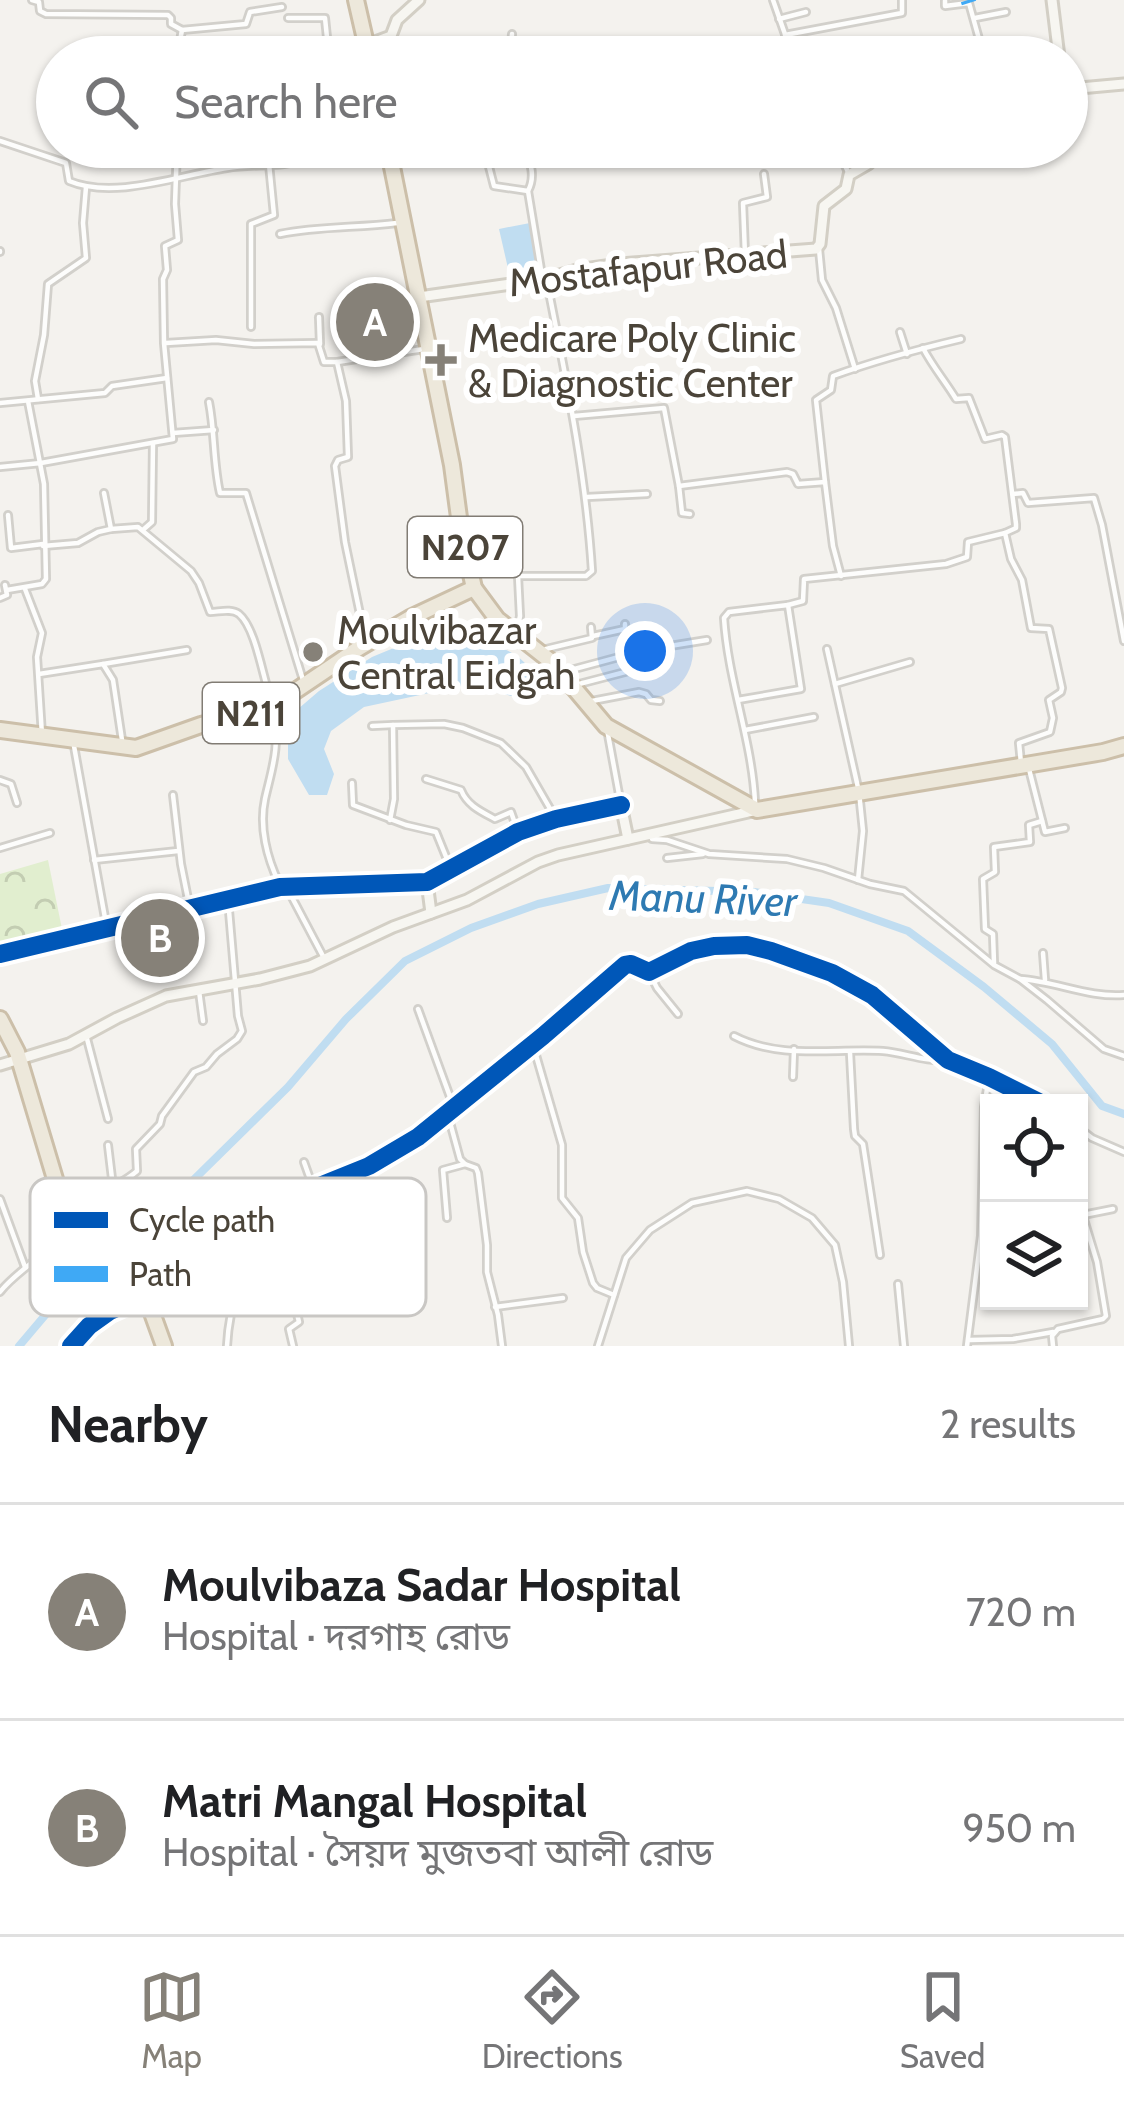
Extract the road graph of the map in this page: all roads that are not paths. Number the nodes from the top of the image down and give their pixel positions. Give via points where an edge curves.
1 (32, 0) edge
2 (356, 0) edge
3 (419, 0) edge
4 (773, 0) edge
5 (902, 0) edge
6 (1052, 0) edge
7 (945, 1) edge
8 (282, 7) dead end
9 (806, 12) dead end
10 (1006, 12) dead end
11 (288, 18) dead end
12 (975, 18) junction
13 (779, 19) junction
14 (182, 29) junction
15 (785, 35) joint
16 (181, 36) edge
17 (327, 36) edge
18 (364, 36) edge
19 (391, 36) edge
20 (977, 36) edge
21 (1057, 36) edge
22 (1124, 84) edge
23 (1088, 87) edge
24 (0, 141) edge
25 (36, 153) edge
26 (67, 168) edge
27 (176, 168) edge
28 (228, 168) edge
29 (268, 168) edge
30 (390, 168) edge
31 (489, 168) edge
32 (530, 168) edge
33 (846, 168) edge
34 (860, 168) edge
35 (764, 174) dead end
36 (849, 175) junction
37 (176, 179) junction
38 (86, 186) junction
39 (528, 191) junction
40 (403, 222) junction
41 (280, 234) dead end
42 (819, 247) junction
43 (745, 255) junction
44 (545, 279) junction
45 (419, 297) junction
46 (320, 317) dead end
47 (251, 327) dead end
48 (900, 332) dead end
49 (961, 339) dead end
50 (164, 343) junction
51 (320, 344) junction
52 (429, 348) junction
53 (923, 348) junction
54 (907, 355) junction
55 (337, 362) junction
56 (855, 369) junction
57 (167, 377) junction
58 (38, 399) junction
59 (28, 401) junction
60 (209, 402) dead end
61 (0, 403) edge
62 (573, 416) junction
63 (214, 430) junction
64 (173, 433) junction
65 (153, 443) junction
66 (41, 463) junction
67 (0, 467) edge
68 (825, 482) junction
69 (679, 486) junction
70 (104, 493) dead end
71 (647, 494) dead end
72 (1011, 494) junction
73 (585, 497) junction
74 (690, 514) dead end
75 (8, 515) dead end
76 (111, 529) junction
77 (143, 531) junction
78 (1005, 533) junction
79 (43, 545) junction
80 (841, 576) junction
81 (1124, 579) edge
82 (1113, 581) junction
83 (24, 588) junction
84 (475, 588) junction
85 (0, 598) edge
86 (788, 605) junction
87 (1122, 623) edge
88 (625, 624) dead end
89 (591, 627) dead end
90 (517, 632) junction
91 (593, 635) junction
92 (707, 640) dead end
93 (1124, 640) edge
94 (367, 644) junction
95 (826, 649) dead end
96 (187, 650) dead end
97 (540, 651) junction
98 (910, 662) dead end
99 (103, 664) junction
100 (656, 664) dead end
101 (562, 673) junction
102 (38, 674) junction
103 (835, 684) junction
104 (573, 685) junction
105 (305, 686) junction
106 (738, 700) junction
107 (660, 701) dead end
108 (587, 702) junction
109 (272, 707) junction
110 (814, 717) dead end
111 (393, 725) junction
112 (372, 726) dead end
113 (606, 726) junction
114 (0, 730) edge
115 (745, 730) junction
116 (42, 734) junction
117 (75, 739) junction
118 (123, 746) junction
119 (1124, 746) edge
120 (1024, 764) junction
121 (426, 779) dead end
122 (0, 781) edge
123 (352, 783) dead end
124 (859, 792) junction
125 (173, 795) dead end
126 (16, 803) dead end
127 (621, 806) junction
128 (756, 809) junction
129 (556, 819) junction
130 (389, 820) junction
131 (1042, 821) junction
132 (1066, 828) dead end
133 (518, 832) junction
134 (50, 833) dead end
135 (652, 834) junction
136 (628, 839) junction
137 (0, 848) edge
138 (179, 851) junction
139 (709, 854) junction
140 (667, 858) dead end
141 (94, 860) junction
142 (451, 870) junction
143 (858, 880) junction
144 (427, 882) junction
145 (283, 886) junction
146 (228, 899) junction
147 (190, 909) junction
148 (430, 913) junction
149 (107, 929) junction
150 (1042, 953) dead end
151 (0, 954) edge
152 (324, 958) junction
153 (994, 965) junction
154 (649, 972) junction
155 (1020, 979) junction
156 (1045, 980) junction
157 (236, 984) junction
158 (198, 990) junction
159 (1124, 995) edge
160 (418, 1009) dead end
161 (678, 1014) dead end
162 (0, 1019) edge
163 (203, 1022) dead end
164 (86, 1035) junction
165 (734, 1036) dead end
166 (533, 1045) junction
167 (794, 1049) junction
168 (850, 1053) junction
169 (1124, 1056) edge
170 (19, 1060) junction
171 (948, 1060) junction
172 (0, 1065) edge
173 (793, 1077) dead end
174 (989, 1077) junction
175 (1023, 1094) edge
176 (454, 1107) junction
177 (447, 1112) junction
178 (108, 1119) dead end
179 (1088, 1135) edge
180 (108, 1145) dead end
181 (1124, 1152) edge
182 (304, 1162) dead end
183 (465, 1164) junction
184 (347, 1177) edge
185 (54, 1178) edge
186 (112, 1178) edge
187 (130, 1178) edge
188 (310, 1178) edge
189 (0, 1199) edge
190 (1113, 1209) dead end
191 (2, 1211) edge
192 (1088, 1215) edge
193 (447, 1218) dead end
194 (1088, 1232) edge
195 (880, 1255) dead end
196 (30, 1263) edge
197 (25, 1267) junction
198 (898, 1283) dead end
199 (0, 1292) edge
200 (614, 1295) junction
201 (563, 1298) dead end
202 (495, 1307) junction
203 (103, 1316) edge
204 (153, 1316) edge
205 (231, 1316) edge
206 (298, 1316) edge
207 (1053, 1332) junction
208 (967, 1343) edge
209 (71, 1346) edge
210 (164, 1346) edge
211 (227, 1346) edge
212 (293, 1346) edge
213 (502, 1346) edge
214 (598, 1346) edge
215 (849, 1346) edge
216 (904, 1346) edge
217 (1053, 1346) edge

1 - 14 street via 46,14 167,15
2 - 18 highway
3 - 19 street
4 - 13 street
5 - 15 street via 902,13
6 - 21 street
7 - 12 street via 969,3
8 - 14 street via 250,12 246,24
9 - 13 street
10 - 12 street
11 - 17 street via 326,18
12 - 20 street
13 - 15 street
14 - 16 street
22 - 23 street
24 - 25 street
26 - 38 street via 71,184
27 - 37 street
28 - 37 street
29 - 47 street via 274,214 250,224
30 - 40 highway, N207
31 - 39 street via 494,186
32 - 39 street
33 - 36 street
34 - 36 street, Mostafapur Road
35 - 43 street via 767,197 742,202
36 - 42 street, Mostafapur Road via 846,189 824,206
37 - 38 street
37 - 50 street via 178,240 165,248
38 - 58 street via 86,258 48,284
39 - 44 street
40 - 41 street
40 - 45 highway, N207
42 - 43 street, Mostafapur Road
42 - 56 street via 822,280
43 - 44 street, Mostafapur Road
44 - 45 street, Mostafapur Road
44 - 62 street
45 - 52 highway, N207
46 - 51 street
48 - 54 street
49 - 53 street
50 - 51 street
50 - 57 street
51 - 55 street via 324,362
52 - 55 street
52 - 84 highway, N207
53 - 54 street
53 - 72 street via 954,397 969,398 985,439 1005,437
54 - 56 street
55 - 94 street via 348,457 338,460 337,478
56 - 68 street via 833,376 831,390 816,400
57 - 58 street via 104,394
57 - 64 street
58 - 59 street
59 - 61 street
59 - 66 street
60 - 63 street
62 - 69 street via 664,408
62 - 73 street
63 - 64 street
63 - 105 street via 220,493 245,491
64 - 65 street
65 - 66 street
65 - 77 street via 152,521
66 - 67 street
66 - 79 street
68 - 69 street via 798,484 787,472
68 - 80 street
69 - 74 street via 682,513
70 - 76 street
71 - 73 street
72 - 78 street via 1016,528
72 - 82 street via 1023,493 1028,503 1094,498
73 - 90 street via 592,572 518,576
75 - 79 street via 10,547
76 - 77 street
76 - 79 street
77 - 109 street via 191,572 209,612 241,615
78 - 80 street via 968,542 967,557 946,564
78 - 120 street via 1031,628 1049,629 1062,688 1049,700 1050,732 1019,743
79 - 83 street via 45,582
80 - 86 street via 804,579 803,602
81 - 82 street
82 - 87 street
83 - 85 street via 6,588
83 - 102 street via 42,633
84 - 90 highway, N207
84 - 94 highway, N211
86 - 106 street via 801,688
86 - 106 street via 726,614
87 - 93 street
88 - 91 street
89 - 91 street
90 - 97 highway, N207
91 - 97 street
92 - 101 street
94 - 105 highway, N211
95 - 103 street
96 - 99 street
97 - 101 highway, N207
98 - 103 street
99 - 102 street
99 - 118 street
100 - 104 street
101 - 104 highway, N207
102 - 116 street
103 - 124 street
104 - 108 highway, N207
105 - 109 highway, N211
106 - 115 street
107 - 108 street via 639,692
108 - 113 highway, N207
109 - 118 highway, N211 via 151,745
109 - 145 street via 277,747 264,832
110 - 115 street
111 - 112 street
111 - 129 street via 444,724 501,743 526,767
111 - 130 street
113 - 127 street
113 - 128 highway, N207
114 - 116 highway, N211
115 - 128 street
116 - 117 highway, N211
117 - 118 highway, N211
117 - 141 street
119 - 120 highway
120 - 124 highway
120 - 131 street
121 - 133 street via 461,790 495,819 511,812
122 - 126 street via 11,784
123 - 130 street via 353,805
124 - 128 highway
124 - 143 street
125 - 138 street
127 - 129 street
127 - 136 street
128 - 135 street
129 - 133 street
130 - 142 street via 436,832
131 - 132 street via 1047,832
131 - 153 street via 1029,825 1030,842 994,848 995,872 982,879
133 - 142 street
134 - 137 street
135 - 136 street
135 - 139 street
136 - 148 street via 538,862
138 - 141 street
138 - 147 street
139 - 140 street
139 - 143 street via 787,860
141 - 149 street
142 - 144 street
143 - 153 street via 904,891
144 - 145 street
144 - 148 street
145 - 146 street
145 - 152 street
146 - 147 street
146 - 157 street
147 - 149 street
148 - 152 street
149 - 151 street
150 - 156 street
152 - 157 street
153 - 155 street
154 - 161 street
154 - 166 street via 620,968
154 - 171 street via 715,946 771,951 872,994
155 - 156 street
155 - 169 street via 1104,1049
156 - 159 street
157 - 158 street
157 - 187 street via 242,1031 194,1072 136,1149
158 - 163 street
158 - 164 street via 166,996
160 - 176 street
162 - 170 highway
164 - 170 street
164 - 178 street
165 - 167 street
166 - 176 street
166 - 200 street via 562,1145 562,1198 578,1218 593,1283
167 - 168 street
167 - 173 street
168 - 171 street
168 - 195 street via 855,1136 863,1144
170 - 172 street
170 - 185 highway
171 - 174 street
174 - 175 street
174 - 208 street
176 - 177 street
177 - 183 street
177 - 184 street
179 - 181 street
180 - 186 street
182 - 188 street
183 - 193 street via 443,1170
183 - 202 street via 478,1173
189 - 191 street
190 - 192 street
191 - 197 street
194 - 207 street via 1106,1316
196 - 197 street
197 - 199 street
198 - 216 street
200 - 214 street
200 - 215 street via 626,1258 650,1230 692,1203 747,1191 812,1218 835,1245
201 - 202 street
202 - 213 street
203 - 209 street
204 - 210 highway
205 - 211 street
206 - 212 street via 289,1329
207 - 208 street
207 - 217 street

